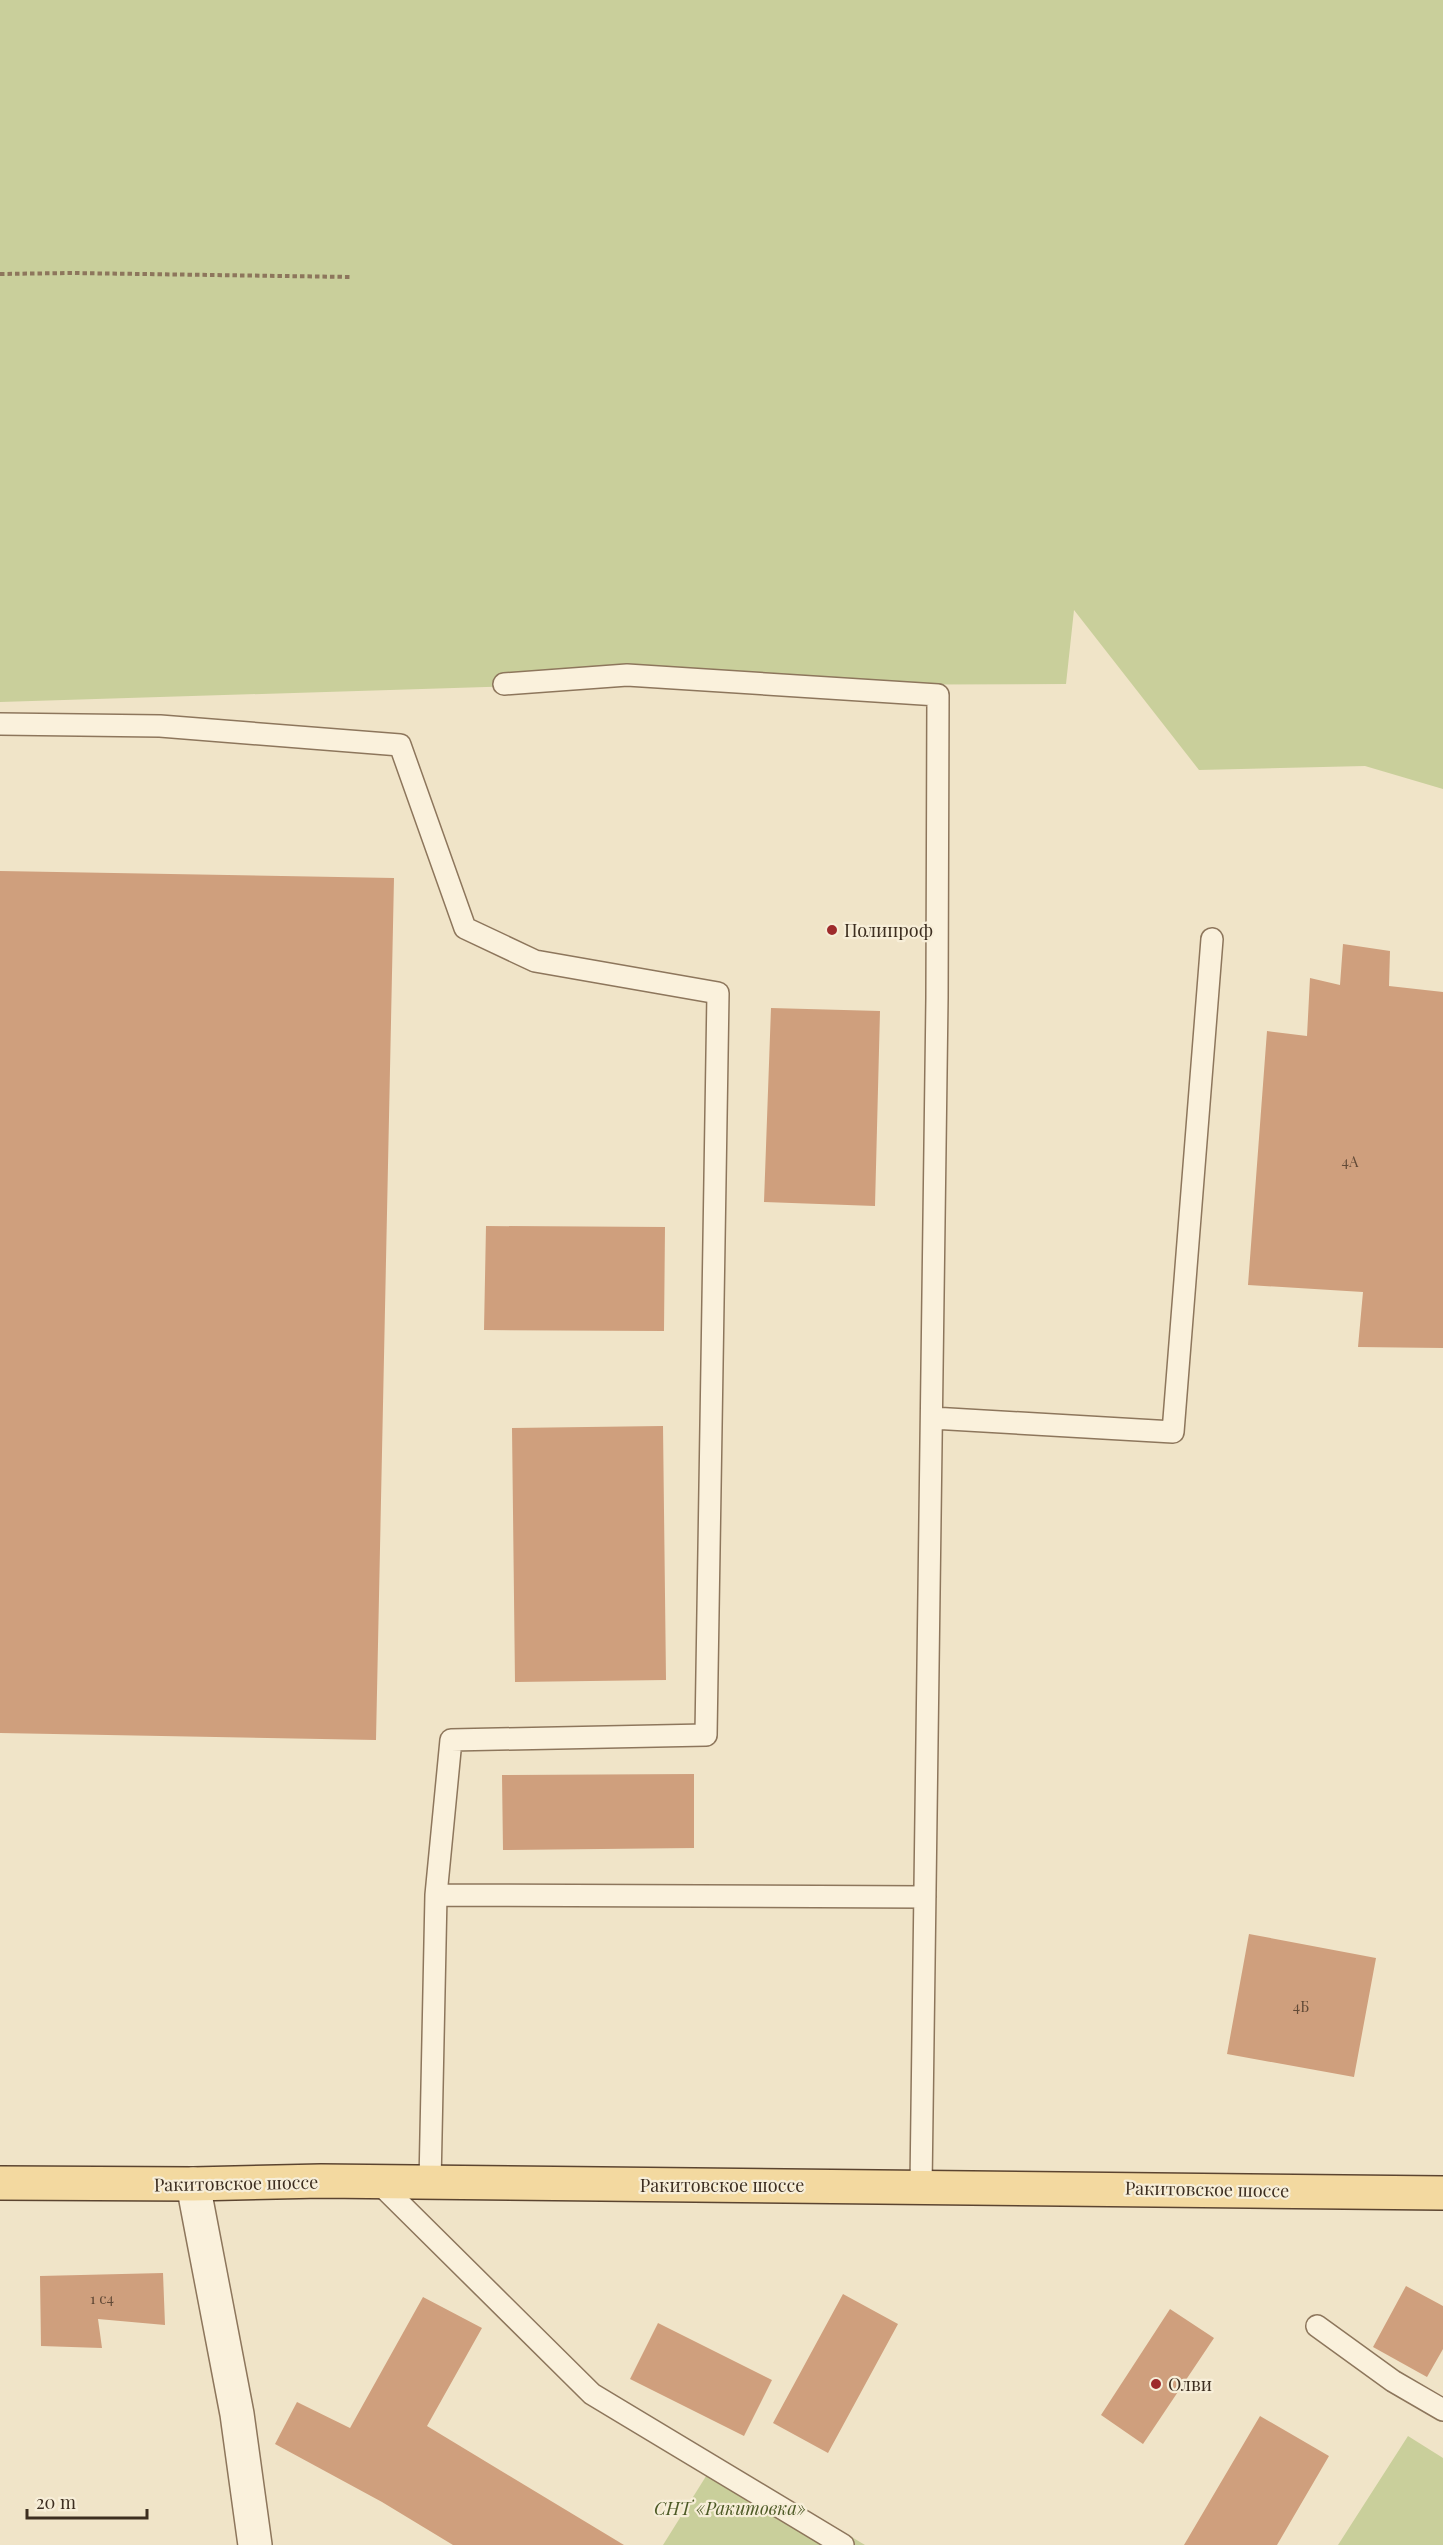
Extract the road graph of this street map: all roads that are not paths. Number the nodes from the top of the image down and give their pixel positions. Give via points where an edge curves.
1 (504, 684) dead end
2 (0, 724) edge
3 (1212, 939) dead end
4 (932, 1418) junction
5 (436, 1895) junction
6 (925, 1897) junction
7 (378, 2182) junction
8 (430, 2182) junction
9 (0, 2183) edge
10 (193, 2184) junction
11 (921, 2186) junction
12 (1443, 2193) edge
13 (1317, 2326) dead end
14 (1443, 2410) edge
15 (255, 2545) edge
16 (843, 2545) edge

1 - 4 lane via 627,675 938,695
2 - 5 lane via 160,726 400,745 465,928 536,961 718,993 706,1735 451,1740
3 - 4 lane via 1173,1432
4 - 6 lane
5 - 6 lane
5 - 8 lane
6 - 11 lane
7 - 8 main road, Ракитовское шоссе
7 - 10 main road, Ракитовское шоссе
7 - 16 lane via 592,2394
8 - 11 main road, Ракитовское шоссе
9 - 10 main road, Ракитовское шоссе
10 - 15 street via 237,2414
11 - 12 main road, Ракитовское шоссе
13 - 14 lane via 1393,2381

